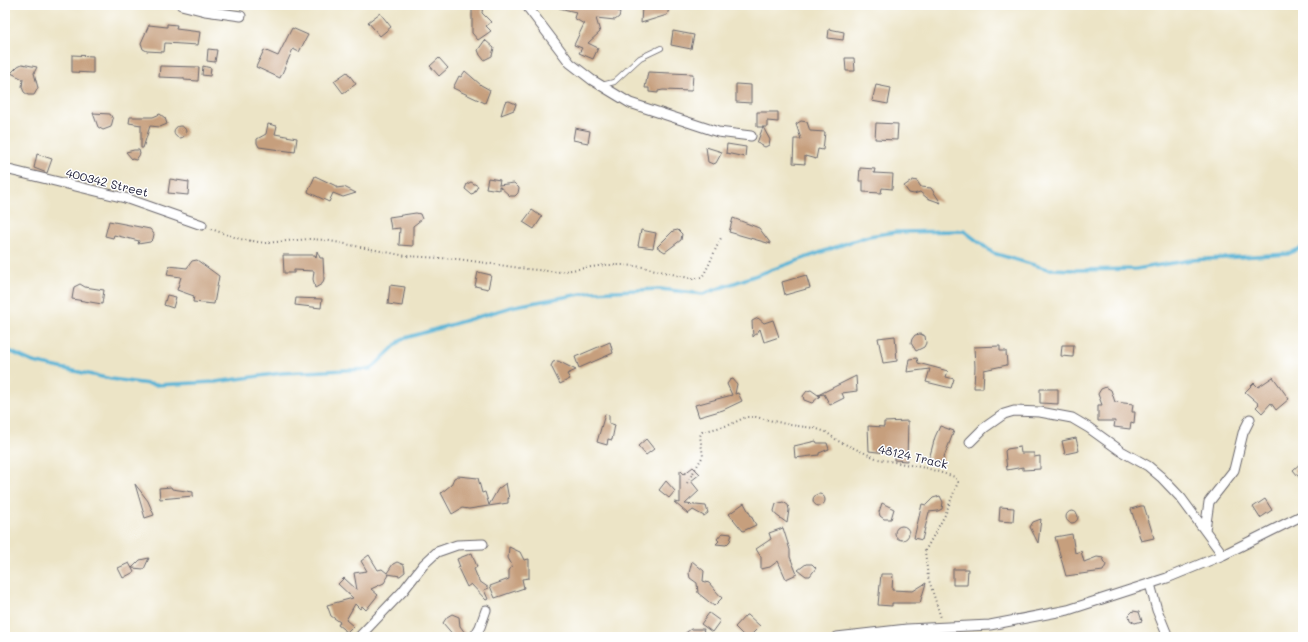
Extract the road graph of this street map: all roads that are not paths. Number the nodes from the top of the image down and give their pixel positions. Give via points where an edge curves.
1 (181, 5) edge
2 (526, 5) edge
3 (240, 16) dead end
4 (661, 48) dead end
5 (602, 85) junction
6 (751, 136) dead end
7 (5, 169) edge
8 (202, 225) road end
9 (1250, 418) dead end
10 (970, 442) dead end
11 (1303, 515) edge
12 (1205, 530) junction
13 (483, 544) dead end
14 (1223, 555) junction
15 (1150, 584) junction
16 (486, 610) dead end
17 (359, 637) edge
18 (474, 637) edge
19 (836, 637) edge
20 (1168, 637) edge

1 - 3 street
2 - 5 street via 570,63
4 - 5 lane via 640,58 614,82
5 - 6 street via 641,108 718,132
7 - 8 street, 400342 Street via 125,198
9 - 12 street via 1243,433 1234,470 1209,502
10 - 12 street via 995,419 1009,412 1040,412 1072,418 1148,466 1181,498
11 - 14 street
12 - 14 street
13 - 17 street via 457,545 437,552
14 - 15 street
15 - 19 street via 1068,610 990,625 907,629
15 - 20 street
16 - 18 street

